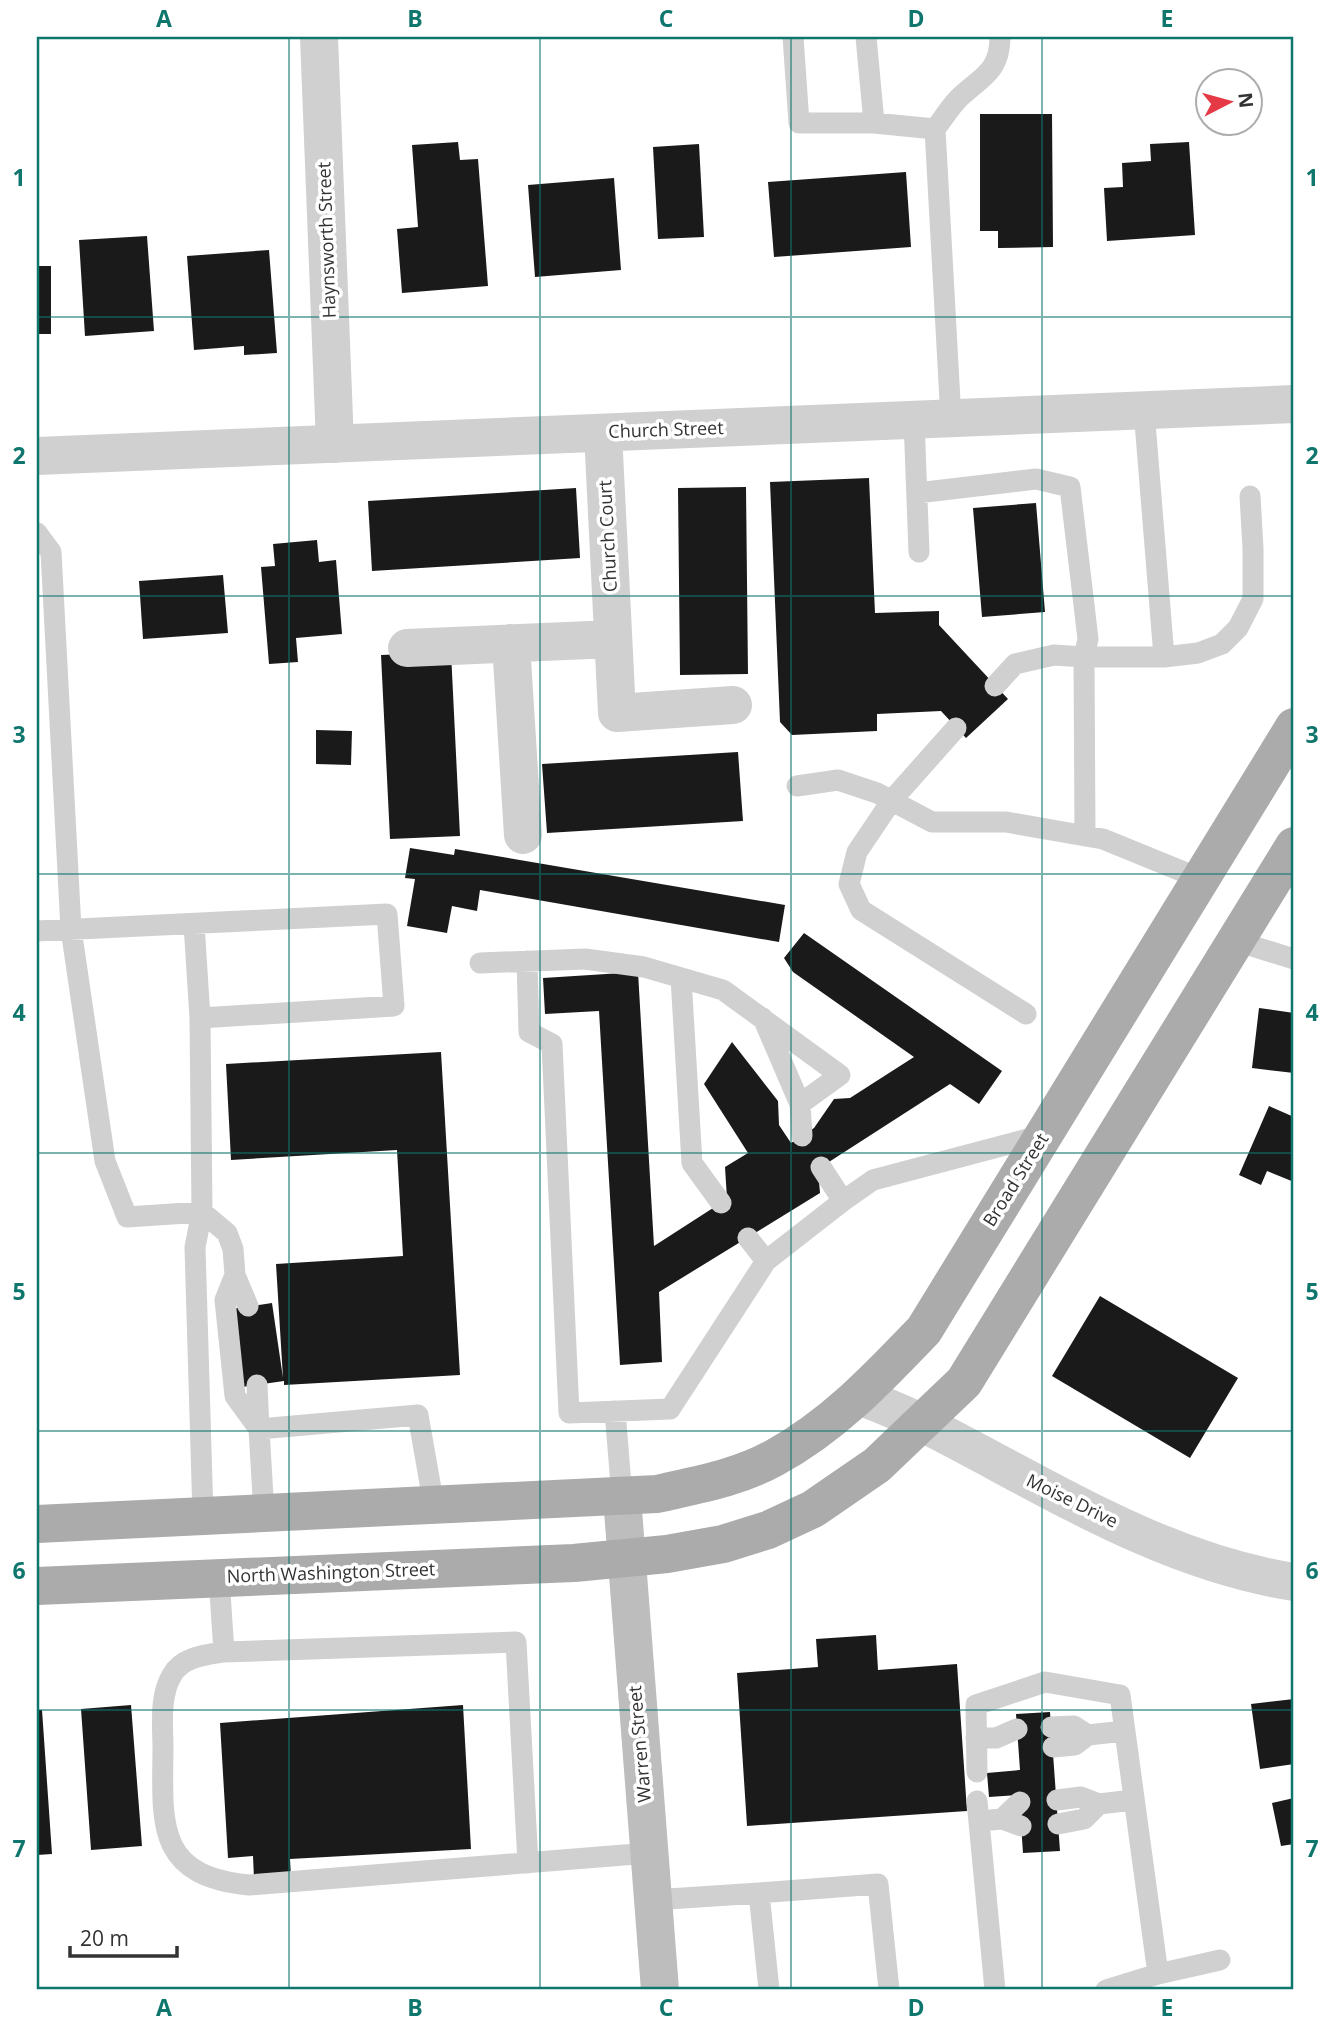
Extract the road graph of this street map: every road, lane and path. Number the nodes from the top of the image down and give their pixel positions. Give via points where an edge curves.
1 (319, 37) edge
2 (793, 37) edge
3 (866, 37) edge
4 (1000, 37) edge
5 (874, 124) junction
6 (935, 129) junction
7 (1294, 404) edge
8 (1144, 410) junction
9 (933, 419) junction
10 (603, 433) junction
11 (335, 444) junction
12 (37, 456) edge
13 (917, 493) junction
14 (1250, 496) dead end
15 (37, 533) edge
16 (919, 552) dead end
17 (613, 639) junction
18 (511, 643) junction
19 (407, 648) dead end
20 (1084, 657) junction
21 (1164, 657) junction
22 (995, 686) dead end
23 (733, 705) dead end
24 (1294, 727) edge
25 (956, 728) dead end
26 (797, 786) dead end
27 (892, 800) junction
28 (523, 835) dead end
29 (1085, 836) junction
30 (1294, 846) edge
31 (1201, 879) junction
32 (194, 924) junction
33 (71, 929) junction
34 (37, 931) edge
35 (1236, 941) junction
36 (1294, 959) edge
37 (527, 961) junction
38 (480, 962) dead end
39 (681, 978) junction
40 (1026, 1014) dead end
41 (762, 1016) junction
42 (200, 1018) junction
43 (800, 1104) junction
44 (1043, 1135) junction
45 (803, 1136) dead end
46 (821, 1167) dead end
47 (843, 1201) junction
48 (721, 1203) dead end
49 (202, 1212) junction
50 (748, 1238) dead end
51 (766, 1261) junction
52 (235, 1275) junction
53 (248, 1307) dead end
54 (257, 1385) dead end
55 (860, 1396) junction
56 (615, 1411) junction
57 (921, 1423) junction
58 (259, 1429) junction
59 (622, 1497) junction
60 (434, 1506) junction
61 (264, 1514) junction
62 (203, 1516) junction
63 (37, 1524) edge
64 (625, 1558) junction
65 (219, 1578) junction
66 (1294, 1582) edge
67 (37, 1586) edge
68 (224, 1653) junction
69 (1124, 1731) junction
70 (1052, 1737) dead end
71 (986, 1738) junction
72 (1017, 1738) dead end
73 (977, 1772) dead end
74 (1056, 1800) dead end
75 (1133, 1800) junction
76 (1020, 1802) dead end
77 (1099, 1804) junction
78 (1058, 1824) dead end
79 (649, 1853) junction
80 (528, 1863) junction
81 (759, 1893) junction
82 (653, 1900) junction
83 (1220, 1960) dead end
84 (1158, 1974) junction
85 (660, 1990) edge
86 (769, 1990) edge
87 (889, 1990) edge
88 (995, 1990) edge
89 (1106, 1990) edge

1 - 11 street, Haynsworth Street
2 - 5 lane via 799,124
3 - 5 lane
4 - 6 lane via 992,71 958,99
5 - 6 lane
6 - 9 lane
7 - 8 street, Church Street
8 - 9 street, Church Street
8 - 21 lane
9 - 10 street, Church Street
9 - 13 lane
10 - 11 street, Church Street
10 - 17 street, Church Court
11 - 12 street, Church Street
13 - 16 lane
13 - 20 lane via 1036,479 1070,486 1088,639
14 - 21 lane via 1253,599 1243,619 1222,644 1198,653
15 - 33 lane via 51,552
17 - 18 street
17 - 23 street, Church Court via 617,713
18 - 19 street
18 - 28 street
20 - 21 lane
20 - 22 lane via 1054,655 1015,664
20 - 29 lane
24 - 31 main road, Broad Street
25 - 27 lane
26 - 27 lane via 838,780
27 - 29 lane via 932,822 1006,822
27 - 40 lane via 857,852 849,884 861,910
29 - 31 lane
30 - 35 main road
31 - 44 main road, Broad Street
32 - 33 lane
32 - 42 lane
32 - 42 lane via 387,914 394,1006
33 - 34 lane
33 - 49 lane via 105,1161 127,1217
35 - 36 lane
35 - 57 main road via 964,1382
37 - 38 lane
37 - 39 lane via 585,960 644,967
37 - 56 lane via 529,1032 552,1044 569,1413
39 - 41 lane via 723,990
39 - 48 lane via 692,1163
41 - 43 lane
41 - 43 lane via 840,1075
42 - 49 lane
43 - 45 lane
44 - 47 lane via 873,1180
44 - 55 main road, Broad Street via 924,1330
46 - 47 lane
47 - 51 lane
49 - 52 lane via 227,1233
49 - 62 lane via 195,1247
50 - 51 lane
51 - 56 lane via 670,1409
52 - 53 lane
52 - 58 lane via 225,1300 235,1396
54 - 58 lane
55 - 57 street, Moise Drive
55 - 59 main road, Broad Street via 773,1459 725,1478
56 - 59 lane
57 - 64 main road via 848,1487 768,1530 723,1544
57 - 66 street, Moise Drive via 1153,1540 1227,1567
58 - 60 lane via 418,1415
58 - 61 lane
59 - 60 main road
59 - 64 street, Warren Street
60 - 61 main road
61 - 62 main road
62 - 63 main road
64 - 65 main road, North Washington Street
64 - 79 street, Warren Street
65 - 67 main road, North Washington Street
65 - 68 lane
68 - 80 lane via 516,1642
68 - 80 lane via 192,1657 172,1674 163,1700 162,1812 171,1844 190,1869 220,1882 249,1885
69 - 70 lane via 1088,1735 1074,1726
69 - 71 lane via 1120,1695 1045,1682 976,1705
69 - 75 lane
71 - 72 lane
71 - 73 lane
74 - 77 lane via 1081,1797
75 - 77 lane
75 - 84 lane
76 - 88 lane via 1012,1822 978,1811
77 - 78 lane via 1084,1819
79 - 80 lane
79 - 82 street, Warren Street
81 - 82 lane
81 - 86 lane
81 - 87 lane via 878,1884
82 - 85 street, Warren Street
83 - 84 lane
84 - 89 lane

